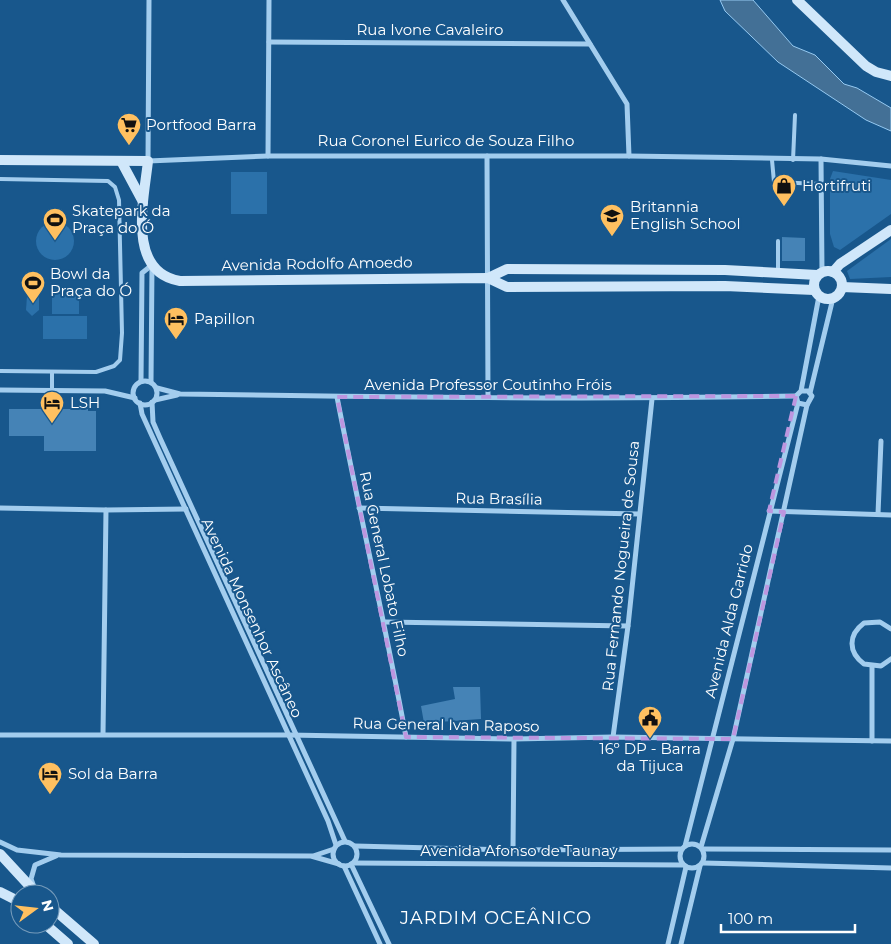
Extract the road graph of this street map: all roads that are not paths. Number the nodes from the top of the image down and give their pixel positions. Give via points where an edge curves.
1 (149, 0) edge
2 (269, 0) edge
3 (563, 0) edge
4 (797, 0) edge
5 (269, 42) junction
6 (590, 44) junction
7 (891, 76) edge
8 (795, 115) dead end
9 (268, 156) junction
10 (487, 156) junction
11 (629, 156) junction
12 (822, 159) junction
13 (148, 160) junction
14 (772, 160) junction
15 (793, 160) junction
16 (0, 161) edge
17 (121, 161) junction
18 (891, 166) edge
19 (0, 179) edge
20 (821, 184) junction
21 (144, 202) junction
22 (891, 230) edge
23 (778, 241) dead end
24 (152, 265) junction
25 (725, 270) junction
26 (833, 272) junction
27 (778, 273) junction
28 (820, 273) junction
29 (488, 278) junction
30 (725, 286) junction
31 (842, 287) junction
32 (891, 289) edge
33 (817, 293) junction
34 (833, 298) junction
35 (0, 371) edge
36 (52, 372) junction
37 (141, 381) junction
38 (151, 382) junction
39 (157, 388) junction
40 (52, 389) junction
41 (0, 390) edge
42 (801, 391) junction
43 (810, 393) junction
44 (180, 394) junction
45 (796, 396) junction
46 (338, 397) junction
47 (488, 397) junction
48 (135, 398) junction
49 (652, 399) junction
50 (154, 402) junction
51 (798, 403) junction
52 (140, 404) junction
53 (807, 405) junction
54 (881, 441) dead end
55 (0, 508) edge
56 (192, 508) junction
57 (359, 508) junction
58 (185, 509) junction
59 (106, 510) junction
60 (769, 511) junction
61 (784, 512) junction
62 (639, 514) junction
63 (878, 514) junction
64 (891, 515) edge
65 (385, 622) junction
66 (628, 626) junction
67 (891, 629) edge
68 (891, 659) edge
69 (872, 667) junction
70 (103, 734) junction
71 (0, 735) edge
72 (289, 735) junction
73 (297, 736) junction
74 (406, 737) junction
75 (613, 737) junction
76 (514, 739) junction
77 (714, 739) junction
78 (733, 739) junction
79 (872, 741) junction
80 (891, 741) edge
81 (0, 842) edge
82 (345, 842) junction
83 (355, 846) junction
84 (335, 847) junction
85 (684, 847) junction
86 (702, 848) junction
87 (513, 850) junction
88 (891, 850) edge
89 (0, 854) edge
90 (60, 855) junction
91 (312, 856) junction
92 (0, 864) edge
93 (352, 864) junction
94 (701, 864) junction
95 (342, 865) junction
96 (685, 866) junction
97 (891, 868) edge
98 (15, 872) junction
99 (28, 884) edge
100 (33, 884) edge
101 (60, 915) edge
102 (56, 934) edge
103 (68, 944) edge
104 (94, 944) edge
105 (380, 944) edge
106 (389, 944) edge
107 (668, 944) edge
108 (681, 944) edge

1 - 13 street
2 - 5 street
3 - 6 street
4 - 7 street via 866,66
5 - 6 street, Rua Ivone Cavaleiro
5 - 9 street
6 - 11 street via 627,104
8 - 15 lane
9 - 10 street, Rua Coronel Eurico de Souza Filho
9 - 13 street, Rua Coronel Eurico de Souza Filho
10 - 11 street, Rua Coronel Eurico de Souza Filho
10 - 29 street
11 - 14 street, Rua Coronel Eurico de Souza Filho
12 - 15 street, Rua Coronel Eurico de Souza Filho
12 - 18 street, Rua Coronel Eurico de Souza Filho
12 - 20 street
13 - 17 street, Rua Coronel Eurico de Souza Filho
13 - 21 street
14 - 15 street, Rua Coronel Eurico de Souza Filho
14 - 20 lane via 774,182
16 - 17 street, Rua Coronel Eurico de Souza Filho
17 - 21 street
19 - 36 lane via 108,181 115,187 119,200 120,360 114,366 96,372
20 - 28 street
21 - 24 street via 143,245
22 - 26 street
23 - 27 lane
24 - 29 street, Avenida Rodolfo Amoedo via 161,276 180,281
24 - 37 street via 142,273
24 - 38 street
25 - 27 street, Avenida Rodolfo Amoedo
25 - 29 street, Avenida Rodolfo Amoedo via 507,269
25 - 30 street
26 - 28 street
26 - 31 street via 840,278
27 - 28 street, Avenida Rodolfo Amoedo
28 - 33 street via 814,280
29 - 30 street, Avenida Rodolfo Amoedo via 507,287
29 - 47 street
30 - 33 street, Avenida Rodolfo Amoedo
31 - 32 street
31 - 34 street
33 - 34 street
33 - 42 street
34 - 43 street
35 - 36 lane
36 - 40 lane
37 - 38 street
37 - 48 street via 135,386
38 - 39 street
39 - 44 street, Avenida Professor Coutinho Fróis
39 - 50 street
40 - 41 street
40 - 48 street via 105,391
42 - 43 street
42 - 45 street
43 - 53 street via 812,400
44 - 46 street, Avenida Professor Coutinho Fróis
44 - 50 street, Avenida Professor Coutinho Fróis
45 - 49 street, Avenida Professor Coutinho Fróis
45 - 51 street
46 - 47 street, Avenida Professor Coutinho Fróis
46 - 57 street, Rua General Lobato Filho
47 - 49 street, Avenida Professor Coutinho Fróis
48 - 52 street
49 - 62 street, Rua Fernando Nogueira de Sousa
50 - 52 street
50 - 56 street, Avenida Monsenhor Ascâneo via 156,430
51 - 53 street
51 - 60 street, Avenida Alda Garrido
52 - 58 street, Avenida Monsenhor Ascâneo
53 - 61 street, Avenida Alda Garrido
54 - 63 street
55 - 59 street
56 - 58 street
56 - 73 street, Avenida Monsenhor Ascâneo
57 - 62 street, Rua Brasília
57 - 65 street, Rua General Lobato Filho
58 - 59 street
58 - 72 street, Avenida Monsenhor Ascâneo
59 - 70 street
60 - 61 street
60 - 77 street, Avenida Alda Garrido
61 - 63 street
61 - 78 street, Avenida Alda Garrido
62 - 66 street, Rua Fernando Nogueira de Sousa
63 - 64 street
65 - 66 street
65 - 74 street, Rua General Lobato Filho
66 - 75 street, Rua Fernando Nogueira de Sousa
67 - 69 street via 872,621 857,628 853,636 853,652 864,664
68 - 69 street via 881,666
69 - 79 street
70 - 71 street, Rua General Ivan Raposo
70 - 72 street, Rua General Ivan Raposo
72 - 73 street, Rua General Ivan Raposo
72 - 84 street, Avenida Monsenhor Ascâneo via 328,821
73 - 74 street, Rua General Ivan Raposo
73 - 82 street, Avenida Monsenhor Ascâneo
74 - 76 street, Rua General Ivan Raposo
75 - 76 street, Rua General Ivan Raposo
75 - 77 street, Rua General Ivan Raposo
76 - 87 street
77 - 78 street, Rua General Ivan Raposo
77 - 85 street, Avenida Alda Garrido
78 - 79 street, Rua General Ivan Raposo
78 - 86 street, Avenida Alda Garrido
79 - 80 street, Rua General Ivan Raposo
81 - 90 street via 17,850
82 - 83 street
82 - 84 street
83 - 87 street, Avenida Afonso de Taunay
83 - 93 street via 357,855
84 - 91 street
84 - 95 street via 334,858
85 - 86 street via 693,844
85 - 87 street, Avenida Afonso de Taunay
85 - 96 street via 680,857
86 - 88 street
86 - 94 street
89 - 98 street
90 - 91 street
90 - 100 street via 42,860 32,870
91 - 95 street
92 - 98 street via 3,869
93 - 95 street
93 - 96 street, Avenida Afonso de Taunay
93 - 106 street
94 - 96 street via 695,868
94 - 97 street
94 - 108 street
95 - 105 street
96 - 107 street
98 - 99 street
101 - 104 street
102 - 103 street

